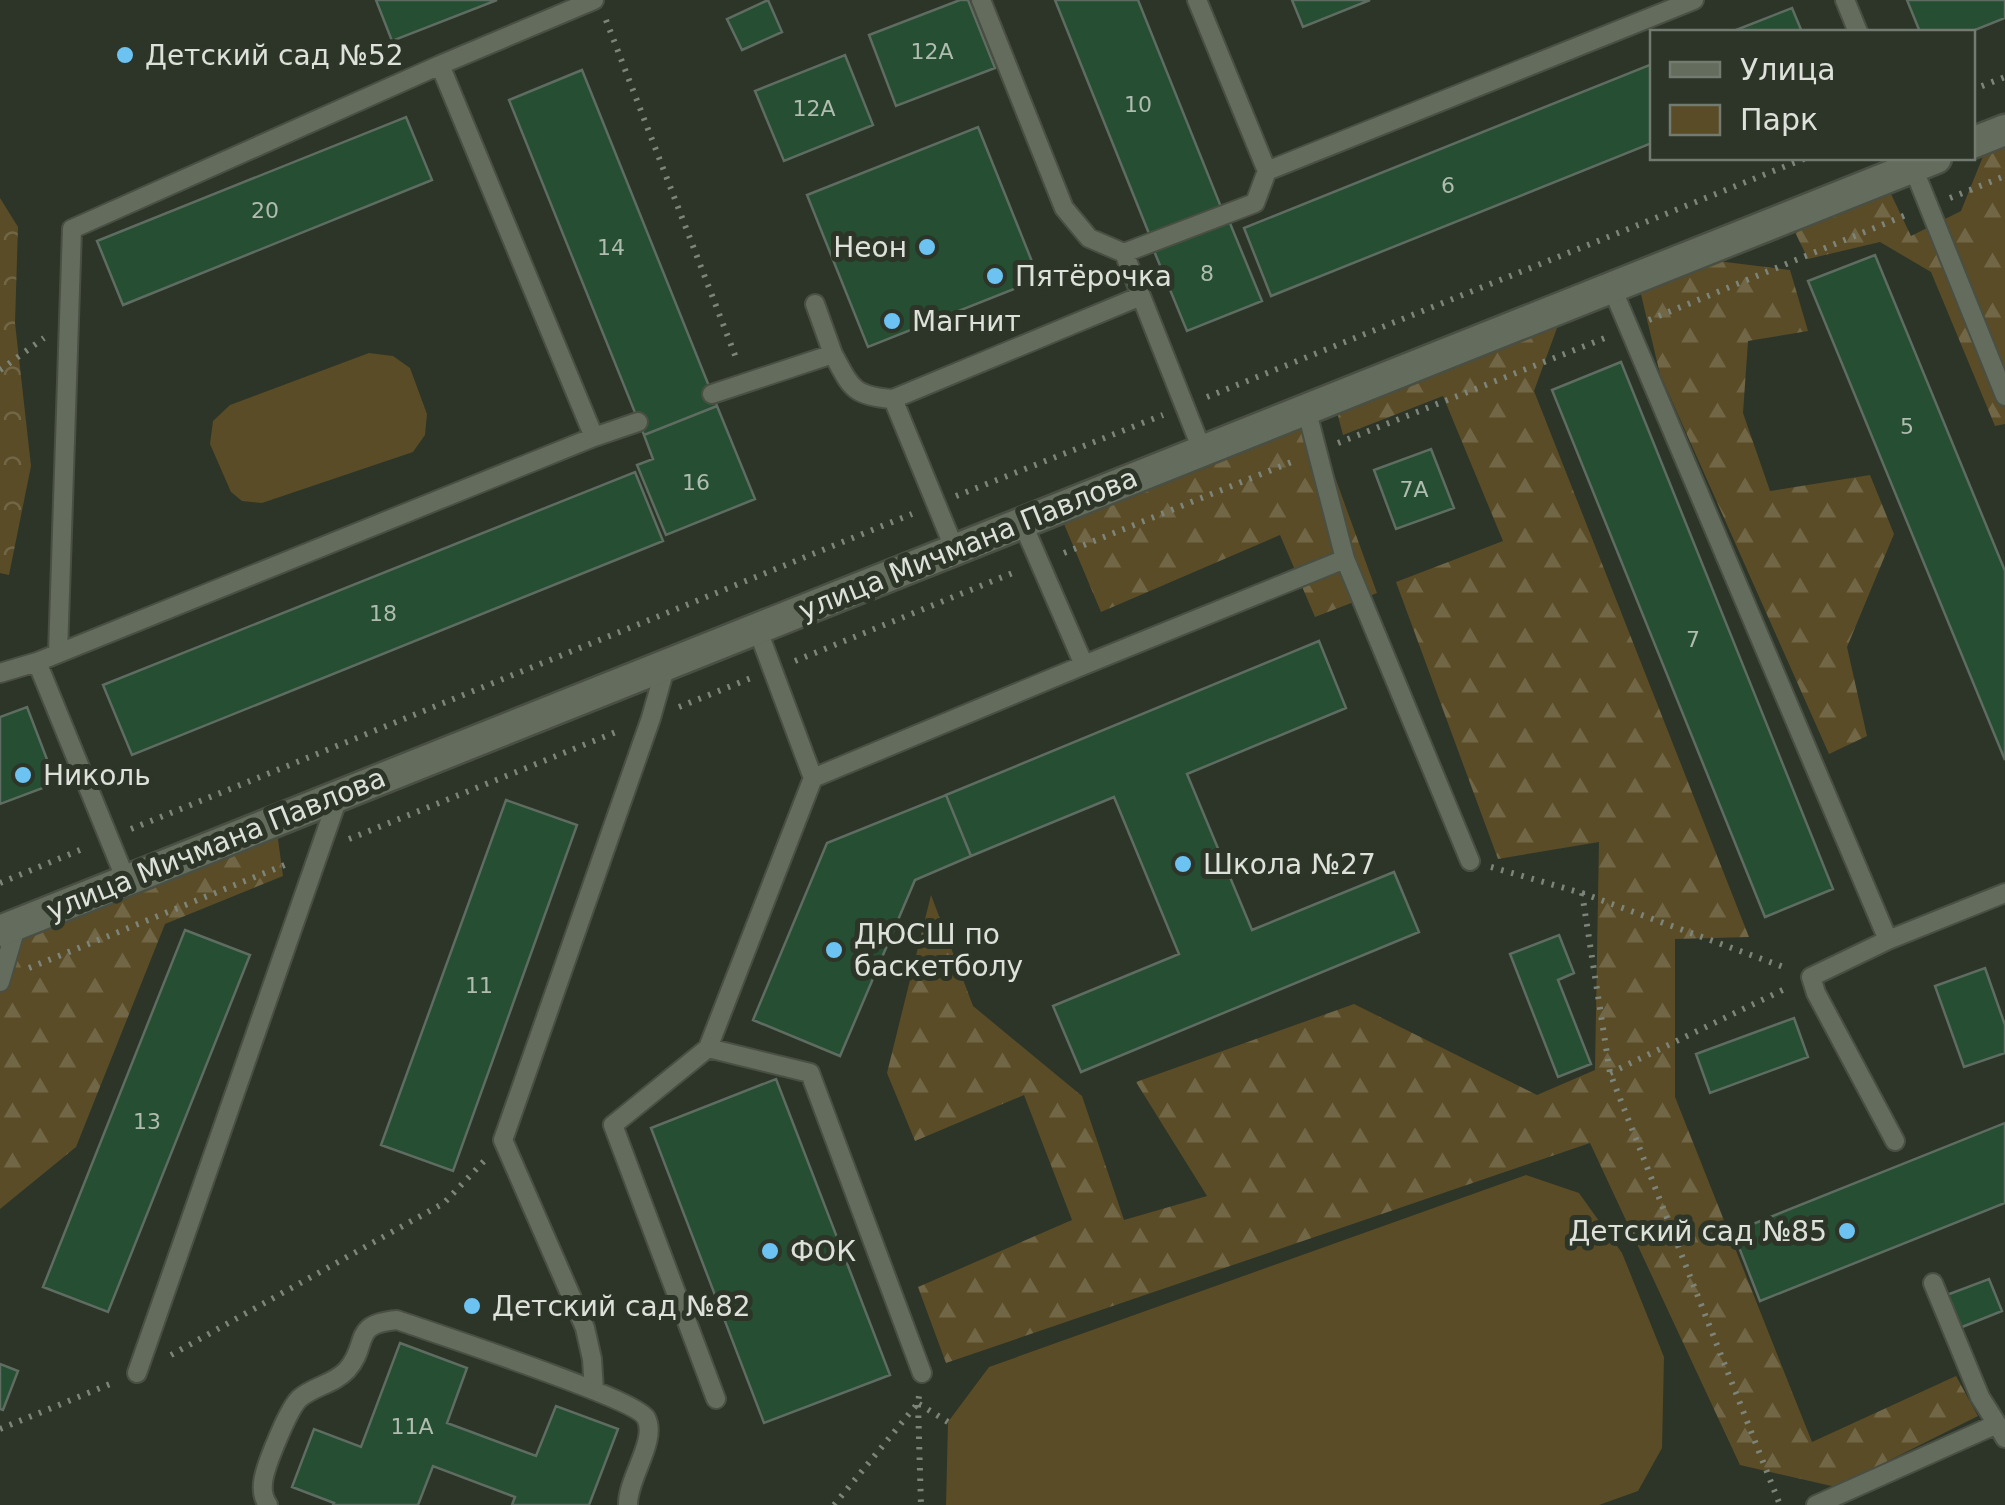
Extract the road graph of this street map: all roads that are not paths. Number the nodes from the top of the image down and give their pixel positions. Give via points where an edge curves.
1 (594, 0) edge
2 (981, 0) edge
3 (1198, 0) edge
4 (1694, 0) edge
5 (1845, 0) edge
6 (1857, 30) edge
7 (440, 66) junction
8 (2005, 130) edge
9 (1975, 142) edge
10 (1919, 161) edge
11 (1266, 172) junction
12 (1124, 254) junction
13 (1612, 288) junction
14 (1141, 296) junction
15 (814, 304) dead end
16 (834, 354) junction
17 (712, 394) dead end
18 (2005, 396) edge
19 (893, 398) junction
20 (1306, 408) junction
21 (638, 422) dead end
22 (594, 437) junction
23 (1202, 450) junction
24 (1022, 522) junction
25 (955, 550) junction
26 (1346, 559) junction
27 (757, 628) junction
28 (58, 653) junction
29 (37, 662) junction
30 (666, 665) junction
31 (1084, 665) junction
32 (0, 673) edge
33 (813, 778) junction
34 (339, 795) junction
35 (1470, 861) road end
36 (126, 880) junction
37 (2005, 893) edge
38 (8, 927) edge
39 (1888, 940) junction
40 (0, 980) edge
41 (708, 1048) junction
42 (1896, 1141) dead end
43 (1933, 1284) dead end
44 (138, 1373) road end
45 (922, 1373) road end
46 (594, 1390) junction
47 (716, 1399) dead end
48 (2001, 1431) edge
49 (268, 1505) edge
50 (628, 1505) edge
51 (1816, 1505) edge

1 - 7 lane
2 - 12 lane via 1064,208 1088,238
3 - 11 lane
4 - 11 lane
5 - 6 lane
7 - 22 lane
7 - 28 lane via 72,229
8 - 9 street
10 - 13 street, улица Мичмана Павлова
10 - 18 lane via 1928,206
11 - 12 lane via 1256,202
12 - 14 lane
13 - 20 street, улица Мичмана Павлова
13 - 39 lane
14 - 19 lane
14 - 23 lane
15 - 16 lane
16 - 17 lane
16 - 19 lane via 852,388
19 - 25 lane
20 - 23 street, улица Мичмана Павлова
20 - 26 lane
21 - 22 lane
22 - 28 lane
23 - 24 street, улица Мичмана Павлова
24 - 25 street, улица Мичмана Павлова
24 - 31 lane
25 - 27 street, улица Мичмана Павлова
26 - 31 lane
26 - 35 lane
27 - 30 street, улица Мичмана Павлова
27 - 33 lane
28 - 29 lane
29 - 32 lane
29 - 36 lane
30 - 34 street, улица Мичмана Павлова
30 - 46 lane via 503,1140 586,1328
31 - 33 lane
33 - 41 lane
34 - 36 street, улица Мичмана Павлова
34 - 44 lane
36 - 38 street, улица Мичмана Павлова
37 - 39 lane
38 - 40 lane
39 - 42 lane via 1811,977
41 - 45 lane via 810,1073
41 - 47 lane via 612,1124
43 - 48 lane
46 - 49 lane via 397,1320 376,1322 349,1368 290,1408 263,1479
46 - 50 lane via 646,1417 650,1434
48 - 51 lane

